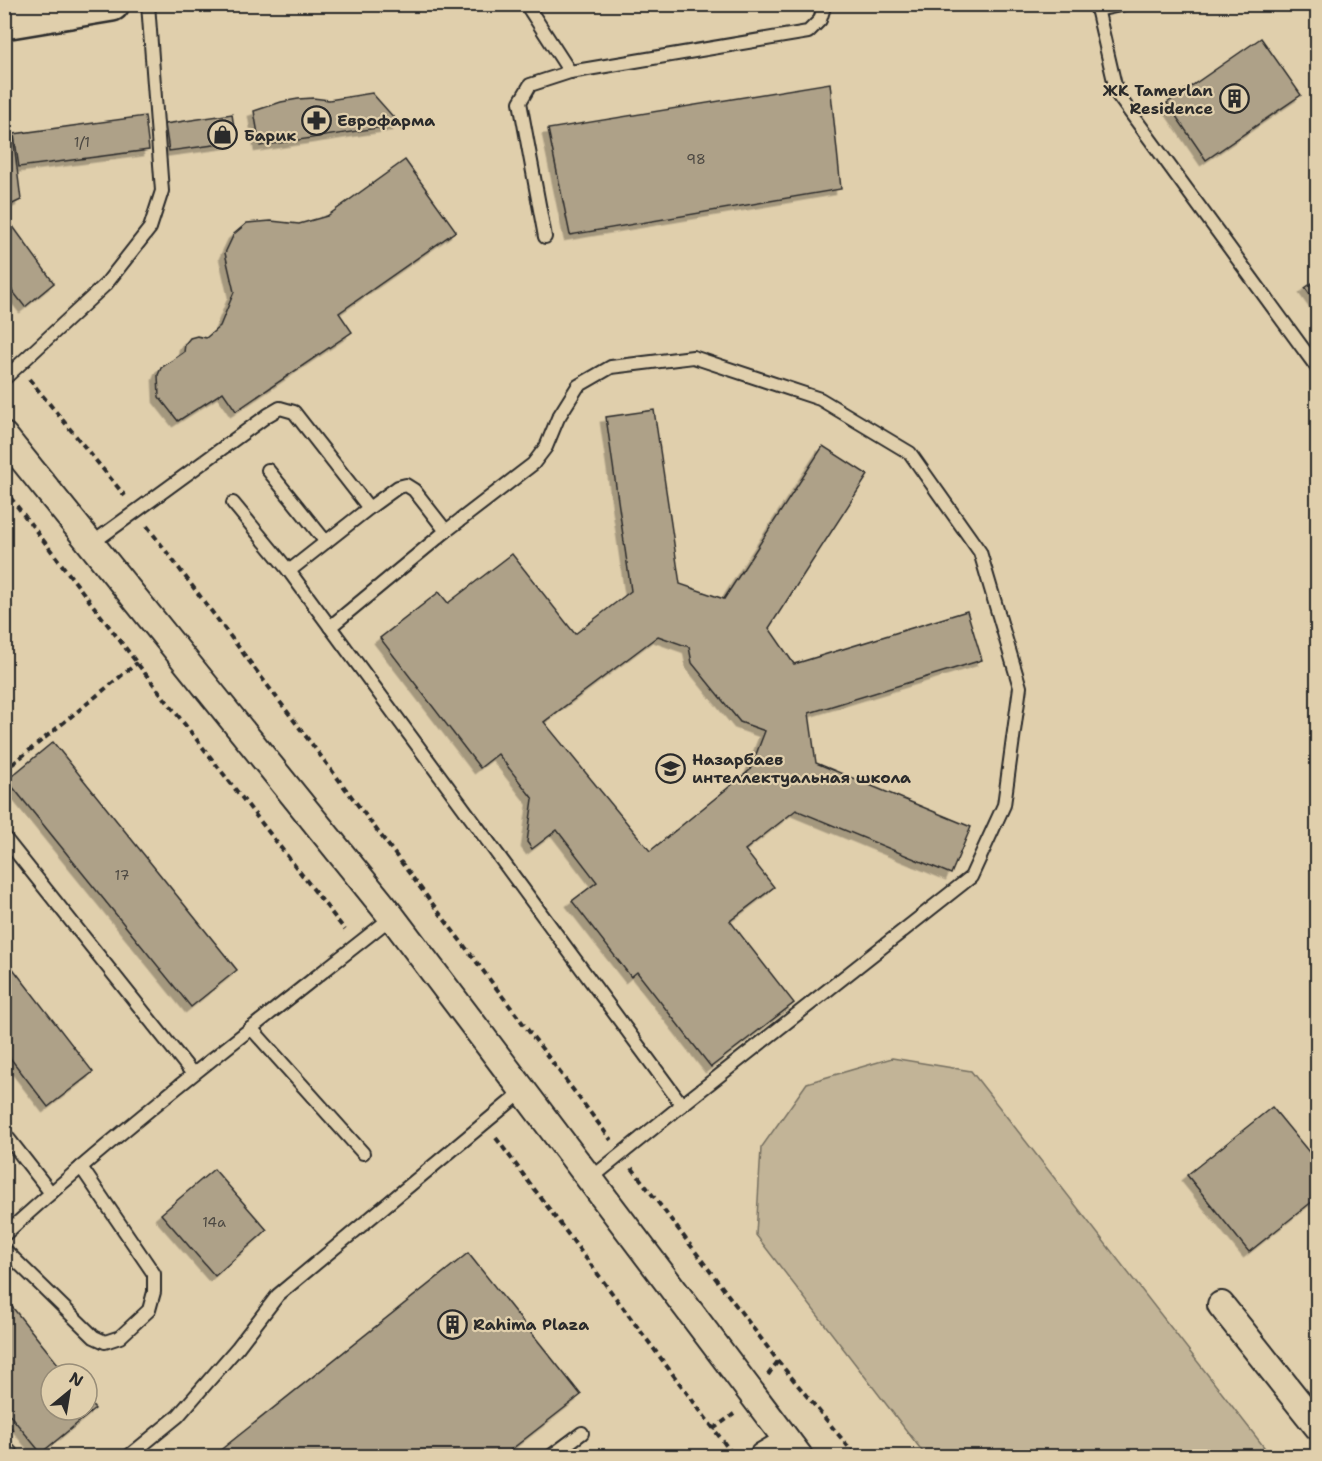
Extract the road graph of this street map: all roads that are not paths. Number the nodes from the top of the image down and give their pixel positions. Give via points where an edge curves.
1 (112, 4) edge
2 (148, 4) edge
3 (526, 4) edge
4 (825, 4) edge
5 (1125, 4) edge
6 (1096, 8) edge
7 (4, 22) edge
8 (570, 72) junction
9 (545, 237) dead end
10 (1317, 369) edge
11 (4, 379) edge
12 (4, 436) edge
13 (268, 470) dead end
14 (233, 503) dead end
15 (369, 508) junction
16 (446, 531) junction
17 (326, 542) junction
18 (91, 544) junction
19 (289, 571) junction
20 (330, 627) junction
21 (4, 837) edge
22 (392, 917) junction
23 (251, 1028) junction
24 (193, 1074) junction
25 (523, 1091) junction
26 (682, 1104) junction
27 (4, 1133) edge
28 (363, 1153) dead end
29 (81, 1167) junction
30 (590, 1180) junction
31 (51, 1192) junction
32 (4, 1235) edge
33 (4, 1249) edge
34 (1221, 1305) dead end
35 (1317, 1427) edge
36 (582, 1433) dead end
37 (793, 1449) edge
38 (129, 1456) edge
39 (551, 1456) edge
40 (763, 1456) edge

1 - 7 main road
2 - 11 lane via 162,191 150,228 106,284
3 - 8 lane
4 - 8 lane via 820,21 808,32
5 - 6 lane
6 - 10 lane via 1117,94
8 - 9 lane via 530,85 520,102
12 - 18 street
13 - 17 lane
14 - 19 lane
15 - 16 lane via 406,485
15 - 17 lane
15 - 18 lane via 294,412 280,408
16 - 20 lane
16 - 26 lane via 533,464 578,386 612,368 693,357 820,399 910,453 980,552 1020,687 1004,805 971,877
17 - 19 lane
18 - 22 street
19 - 20 lane
20 - 26 lane
21 - 24 lane
22 - 23 lane
22 - 25 street
23 - 24 lane
23 - 28 lane
24 - 29 lane
25 - 30 street
25 - 38 lane via 278,1295 178,1416
26 - 30 lane
27 - 31 lane
29 - 31 lane
29 - 33 lane via 154,1274 149,1310 120,1337 105,1342 94,1337
30 - 37 street
31 - 32 lane
34 - 35 street
36 - 39 lane
37 - 40 street

